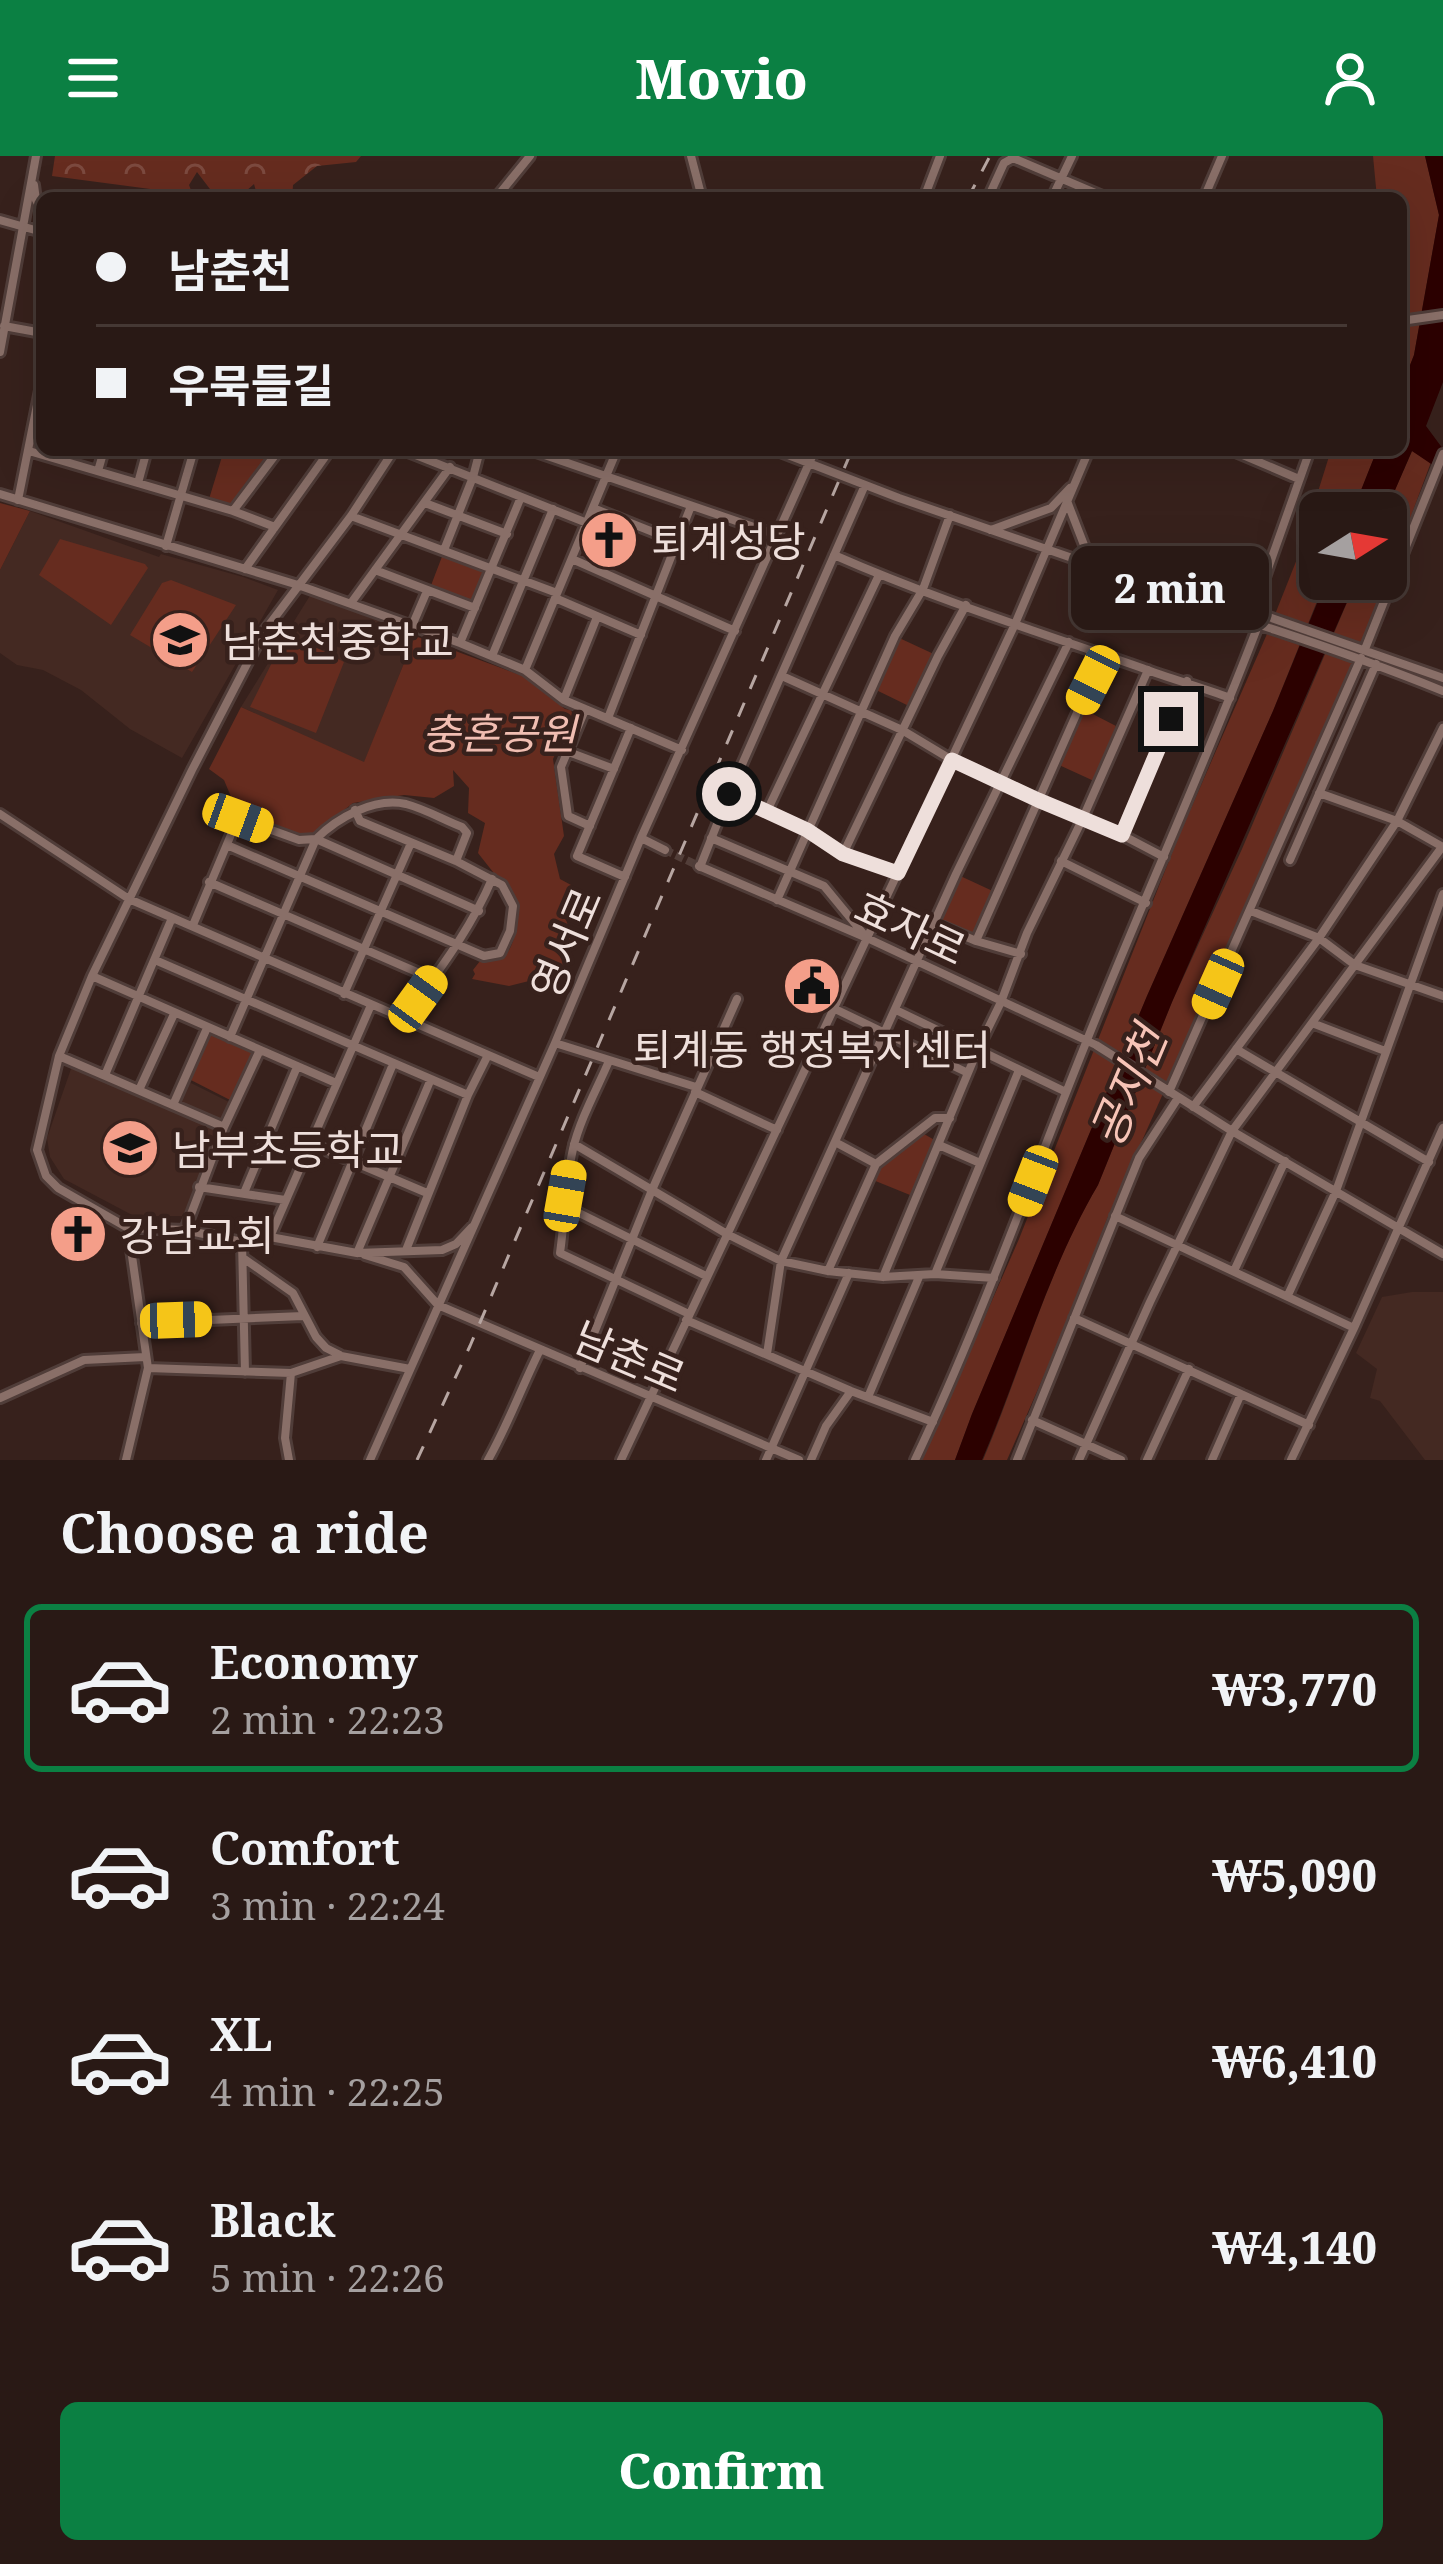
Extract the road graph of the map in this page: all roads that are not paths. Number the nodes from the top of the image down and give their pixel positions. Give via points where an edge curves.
1 (36, 156) edge
2 (530, 156) edge
3 (691, 156) edge
4 (940, 156) edge
5 (1072, 156) edge
6 (1222, 156) edge
7 (1004, 160) edge
8 (33, 176) junction
9 (1062, 178) junction
10 (501, 192) edge
11 (700, 192) edge
12 (926, 192) edge
13 (991, 192) edge
14 (1055, 192) edge
15 (1094, 192) edge
16 (1207, 192) edge
17 (36, 200) edge
18 (0, 220) edge
19 (24, 227) junction
20 (36, 230) edge
21 (1443, 315) edge
22 (1407, 320) edge
23 (4, 326) junction
24 (36, 332) edge
25 (0, 352) edge
26 (36, 413) edge
27 (29, 451) junction
28 (36, 452) edge
29 (1443, 454) edge
30 (65, 456) edge
31 (102, 456) edge
32 (145, 456) edge
33 (192, 456) edge
34 (275, 456) edge
35 (326, 456) edge
36 (390, 456) edge
37 (420, 456) edge
38 (478, 456) edge
39 (547, 456) edge
40 (615, 456) edge
41 (792, 456) edge
42 (812, 456) edge
43 (1086, 456) edge
44 (1245, 456) edge
45 (1308, 456) edge
46 (809, 462) junction
47 (450, 467) junction
48 (98, 471) junction
49 (473, 477) junction
50 (606, 477) junction
51 (1299, 479) junction
52 (1075, 482) junction
53 (137, 483) junction
54 (865, 485) junction
55 (0, 494) edge
56 (181, 496) junction
57 (521, 497) junction
58 (18, 500) junction
59 (1067, 500) junction
60 (424, 503) junction
61 (692, 506) junction
62 (554, 508) junction
63 (592, 508) junction
64 (233, 512) junction
65 (456, 514) junction
66 (950, 515) junction
67 (351, 516) junction
68 (587, 523) junction
69 (275, 527) junction
70 (991, 530) junction
71 (400, 534) junction
72 (507, 534) junction
73 (777, 536) junction
74 (677, 542) junction
75 (166, 546) junction
76 (1046, 549) junction
77 (444, 550) junction
78 (835, 555) junction
79 (572, 560) junction
80 (1095, 566) junction
81 (491, 568) junction
82 (245, 569) junction
83 (375, 570) junction
84 (879, 574) junction
85 (524, 580) junction
86 (298, 585) junction
87 (923, 590) junction
88 (427, 591) junction
89 (556, 596) junction
90 (656, 597) junction
91 (351, 603) junction
92 (966, 605) junction
93 (475, 608) junction
94 (1253, 611) junction
95 (597, 617) junction
96 (1259, 623) junction
97 (1272, 623) junction
98 (1016, 625) junction
99 (412, 626) junction
100 (736, 631) junction
101 (641, 635) junction
102 (1070, 642) junction
103 (460, 644) junction
104 (1359, 652) junction
105 (1106, 655) junction
106 (492, 656) junction
107 (1376, 664) junction
108 (525, 670) junction
109 (1148, 670) junction
110 (782, 676) junction
111 (1443, 679) edge
112 (1187, 681) junction
113 (1443, 691) edge
114 (821, 694) junction
115 (1230, 698) junction
116 (564, 700) junction
117 (585, 710) junction
118 (861, 711) junction
119 (608, 718) junction
120 (631, 728) junction
121 (1443, 728) edge
122 (902, 730) junction
123 (682, 750) junction
124 (566, 751) junction
125 (952, 760) junction
126 (614, 769) junction
127 (1001, 782) junction
128 (1319, 793) junction
129 (729, 794) junction
130 (1038, 800) junction
131 (355, 810) junction
132 (767, 811) junction
133 (0, 814) edge
134 (1082, 820) junction
135 (1396, 821) junction
136 (590, 826) junction
137 (807, 830) junction
138 (1122, 835) junction
139 (641, 838) junction
140 (711, 838) junction
141 (316, 839) junction
142 (411, 843) junction
143 (227, 844) junction
144 (1443, 847) edge
145 (665, 850) tunnel mouth
146 (843, 854) junction
147 (1164, 856) junction
148 (1290, 860) dead end
149 (456, 861) junction
150 (1061, 861) junction
151 (790, 869) junction
152 (898, 873) junction
153 (396, 874) junction
154 (625, 877) junction
155 (301, 878) junction
156 (492, 879) junction
157 (209, 882) junction
158 (1443, 893) edge
159 (129, 899) junction
160 (777, 900) junction
161 (1146, 903) junction
162 (379, 911) junction
163 (478, 911) junction
164 (1251, 911) junction
165 (284, 914) junction
166 (172, 918) junction
167 (934, 923) junction
168 (193, 926) junction
169 (867, 938) junction
170 (1319, 938) junction
171 (976, 941) junction
172 (457, 945) junction
173 (364, 949) junction
174 (1021, 954) junction
175 (266, 958) junction
176 (155, 959) junction
177 (917, 962) junction
178 (1355, 965) junction
179 (92, 976) junction
180 (433, 979) junction
181 (1410, 984) junction
182 (344, 994) junction
183 (1443, 996) edge
184 (138, 998) junction
185 (736, 999) dead end
186 (248, 1000) junction
187 (1001, 1003) junction
188 (371, 1005) junction
189 (833, 1008) junction
190 (896, 1010) junction
191 (174, 1014) junction
192 (404, 1019) junction
193 (1312, 1023) junction
194 (207, 1028) junction
195 (886, 1033) junction
196 (230, 1037) junction
197 (555, 1043) junction
198 (1091, 1043) junction
199 (353, 1046) junction
200 (978, 1049) junction
201 (1236, 1049) junction
202 (260, 1050) junction
203 (1385, 1052) junction
204 (488, 1055) junction
205 (59, 1057) junction
206 (609, 1061) junction
207 (393, 1064) junction
208 (297, 1066) junction
209 (1019, 1070) junction
210 (968, 1073) junction
211 (1274, 1073) junction
212 (105, 1076) junction
213 (539, 1077) junction
214 (431, 1078) junction
215 (335, 1083) junction
216 (696, 1089) junction
217 (139, 1090) junction
218 (1066, 1092) junction
219 (1170, 1093) junction
220 (468, 1095) junction
221 (172, 1105) junction
222 (1193, 1107) junction
223 (950, 1118) junction
224 (1361, 1123) junction
225 (224, 1126) junction
226 (1443, 1128) edge
227 (777, 1130) junction
228 (1232, 1131) junction
229 (835, 1142) junction
230 (1441, 1142) edge
231 (309, 1143) junction
232 (574, 1144) junction
233 (939, 1145) junction
234 (352, 1161) junction
235 (1285, 1161) junction
236 (1429, 1162) junction
237 (980, 1163) junction
238 (876, 1164) junction
239 (390, 1177) junction
240 (200, 1186) junction
241 (652, 1190) junction
242 (1336, 1191) junction
243 (244, 1193) junction
244 (427, 1193) junction
245 (285, 1200) junction
246 (567, 1207) junction
247 (1115, 1216) junction
248 (472, 1227) junction
249 (128, 1228) junction
250 (1398, 1229) junction
251 (185, 1230) junction
252 (727, 1234) junction
253 (270, 1237) junction
254 (632, 1240) junction
255 (242, 1242) junction
256 (1178, 1245) junction
257 (317, 1247) junction
258 (1442, 1249) edge
259 (406, 1250) junction
260 (356, 1253) junction
261 (243, 1258) junction
262 (781, 1261) junction
263 (827, 1271) junction
264 (1234, 1271) junction
265 (849, 1273) junction
266 (935, 1274) junction
267 (706, 1276) junction
268 (920, 1276) junction
269 (883, 1277) junction
270 (994, 1278) junction
271 (617, 1279) junction
272 (1288, 1295) junction
273 (438, 1305) junction
274 (303, 1316) junction
275 (242, 1317) junction
276 (688, 1317) junction
277 (1074, 1318) junction
278 (141, 1323) junction
279 (1354, 1328) junction
280 (1133, 1344) junction
281 (540, 1350) junction
282 (766, 1354) junction
283 (340, 1355) junction
284 (147, 1362) junction
285 (580, 1368) junction
286 (410, 1369) junction
287 (1189, 1369) junction
288 (808, 1371) junction
289 (245, 1372) junction
290 (291, 1372) junction
291 (851, 1391) junction
292 (1241, 1394) junction
293 (650, 1396) junction
294 (868, 1397) junction
295 (0, 1398) edge
296 (1033, 1420) junction
297 (933, 1423) junction
298 (1309, 1425) junction
299 (1086, 1444) junction
300 (772, 1448) junction
301 (126, 1460) edge
302 (289, 1460) edge
303 (370, 1460) edge
304 (488, 1460) edge
305 (621, 1460) edge
306 (766, 1460) edge
307 (799, 1460) edge
308 (811, 1460) edge
309 (915, 1460) edge
310 (1017, 1460) edge
311 (1079, 1460) edge
312 (1121, 1460) edge
313 (1147, 1460) edge
314 (1212, 1460) edge
315 (1291, 1460) edge

1 - 8 street
2 - 10 street
3 - 11 street
4 - 12 street
5 - 9 street
6 - 16 street
7 - 9 street
7 - 13 street
8 - 17 street
8 - 19 street
9 - 14 street
9 - 15 street
18 - 19 street
19 - 20 street
19 - 23 street
21 - 22 street
23 - 24 street
23 - 25 street
26 - 27 street
27 - 28 street
27 - 58 street
29 - 104 street
30 - 48 street
31 - 48 street
32 - 53 street
33 - 56 street
34 - 64 street
35 - 69 street
36 - 67 street
37 - 47 street
38 - 49 street
39 - 50 street
40 - 50 street
41 - 46 street
42 - 46 street, 영서로
43 - 52 street
44 - 51 street
45 - 51 street
46 - 54 street
46 - 73 street, 영서로
47 - 49 street
47 - 60 street
48 - 53 street
49 - 57 street
49 - 65 street
50 - 61 street
50 - 63 street
51 - 94 street
52 - 59 street
52 - 70 street via 1051,508
53 - 56 street
54 - 66 street
54 - 78 street
55 - 58 street
56 - 64 street
56 - 75 street
57 - 62 street
57 - 72 street
58 - 75 street
59 - 76 street
59 - 80 street
60 - 65 street
60 - 71 street
61 - 73 street
61 - 74 street
62 - 68 street
62 - 85 street
63 - 68 street
63 - 74 street
64 - 69 street
65 - 72 street
65 - 77 street
66 - 70 street
66 - 87 street
67 - 71 street
67 - 86 street
68 - 79 street
69 - 82 street
70 - 76 street
71 - 77 street
71 - 83 street
72 - 81 street
73 - 100 street, 영서로
74 - 90 street
75 - 82 street
76 - 80 street
76 - 98 street
77 - 81 street
78 - 84 street
78 - 110 street
79 - 89 street
79 - 90 street
80 - 94 street via 1109,561
80 - 96 street via 1105,577
81 - 85 street
81 - 93 street
82 - 86 street
83 - 88 street
83 - 91 street
84 - 87 street
84 - 114 street
85 - 89 street
85 - 106 street
86 - 91 street
86 - 159 street via 263,633
87 - 92 street
87 - 118 street
88 - 93 street
88 - 99 street
89 - 95 street
89 - 108 street
90 - 100 street
90 - 101 street
91 - 99 street
92 - 98 street
92 - 122 street
93 - 103 street
94 - 97 street
95 - 101 street
95 - 116 street
96 - 97 street
96 - 115 street
97 - 104 street
98 - 102 street
98 - 125 street
99 - 103 street
100 - 123 street, 영서로
101 - 119 street
102 - 105 street
102 - 127 street
103 - 106 street
104 - 107 street
104 - 111 street
104 - 164 street
105 - 109 street
105 - 130 street
106 - 108 street
107 - 113 street
107 - 128 street
108 - 116 street
109 - 112 street
109 - 134 street
110 - 114 street
110 - 129 street
112 - 115 street
112 - 138 street
114 - 118 street
114 - 132 street
115 - 147 street
116 - 117 street
117 - 119 street
117 - 124 street
118 - 122 street
118 - 137 street
119 - 120 street
120 - 123 street
120 - 126 street
121 - 135 street
122 - 125 street
122 - 146 street
123 - 139 street, 영서로
124 - 126 street
124 - 136 street via 568,816
125 - 127 street
125 - 152 street
126 - 136 street
127 - 130 street
127 - 167 street
128 - 135 street
128 - 148 street
129 - 132 street
129 - 140 street
130 - 134 street
130 - 171 street
131 - 141 street
131 - 142 street via 360,821
131 - 149 street via 402,803 462,827
132 - 137 street
133 - 159 street
134 - 138 street
134 - 150 street
135 - 144 street
135 - 170 street
136 - 154 street via 577,856
137 - 146 street
137 - 151 street
138 - 147 street
139 - 145 street
139 - 154 street, 영서로
140 - 151 street
140 - 160 street, 효자로 via 700,867
141 - 143 street via 238,818
141 - 153 street
141 - 155 street
142 - 149 street
142 - 153 street
143 - 155 street
143 - 157 street
144 - 178 street
146 - 152 street
147 - 161 street
149 - 156 street
150 - 161 street
150 - 174 street
151 - 160 street
151 - 169 street via 824,886
152 - 169 street
153 - 162 street
153 - 163 street
154 - 197 street, 영서로
155 - 162 street
155 - 165 street
156 - 163 street
156 - 172 street via 513,906 500,953
157 - 165 street
157 - 168 street
158 - 181 street
159 - 166 street
159 - 179 street
160 - 169 street, 효자로
161 - 198 street
162 - 172 street
162 - 173 street
163 - 172 street
164 - 170 street
164 - 219 street
165 - 173 street
165 - 175 street
166 - 168 street
166 - 176 street
167 - 171 street
167 - 177 street
168 - 175 street
169 - 177 street, 효자로
169 - 189 street
170 - 178 street
170 - 201 street
171 - 174 street
172 - 180 street
173 - 180 street
173 - 182 street
174 - 187 street
175 - 182 street
175 - 186 street
176 - 184 street
176 - 186 street
177 - 187 street, 효자로
177 - 190 street
178 - 181 street
178 - 193 street
179 - 184 street
179 - 205 street
180 - 192 street
181 - 183 street
181 - 203 street
182 - 188 street
184 - 191 street
184 - 212 street
185 - 216 street
186 - 196 street
186 - 199 street
187 - 198 street, 효자로
187 - 200 street
188 - 192 street
188 - 199 street
189 - 195 street
189 - 227 street
190 - 195 street
190 - 200 street
191 - 194 street
191 - 217 street
192 - 204 street
193 - 203 street
193 - 211 street
194 - 196 street
194 - 221 street
195 - 210 street
195 - 229 street
196 - 202 street
197 - 206 street
197 - 213 street, 영서로
198 - 218 street
198 - 219 street, 효자로
199 - 207 street
199 - 215 street
200 - 209 street
200 - 210 street
201 - 211 street
201 - 222 street
202 - 208 street
202 - 225 street
203 - 224 street
204 - 213 street
204 - 220 street
205 - 212 street
205 - 249 street via 39,1134 40,1163 58,1188
206 - 216 street
206 - 232 street
207 - 214 street
207 - 234 street
208 - 215 street
208 - 243 street
209 - 218 street
209 - 237 street
210 - 223 street
211 - 224 street
211 - 228 street
212 - 217 street
213 - 248 street, 영서로
214 - 220 street
214 - 239 street
215 - 231 street
216 - 227 street
216 - 241 street
217 - 221 street
218 - 270 street
219 - 222 street
219 - 247 street
220 - 244 street
221 - 225 street
222 - 228 street
223 - 233 street
223 - 238 street via 935,1118
224 - 236 street
224 - 242 street
225 - 240 street
226 - 230 street
227 - 252 street
228 - 235 street
228 - 256 street
229 - 238 street
229 - 262 street
230 - 236 street
231 - 234 street
231 - 245 street
232 - 241 street
232 - 246 street
233 - 237 street
233 - 269 street
234 - 239 street
234 - 257 street
235 - 242 street
235 - 264 street
236 - 250 street
237 - 266 street
238 - 263 street
239 - 244 street
239 - 260 street
240 - 243 street
240 - 251 street
241 - 252 street
241 - 254 street
242 - 250 street
242 - 272 street
243 - 245 street
244 - 259 street
245 - 253 street
246 - 254 street
246 - 271 street via 560,1253
247 - 256 street
247 - 277 street
248 - 259 street via 448,1249
248 - 273 street, 영서로
249 - 251 street
249 - 278 street
250 - 258 street
250 - 279 street
251 - 255 street
252 - 262 street
252 - 267 street
253 - 255 street
253 - 257 street
254 - 267 street
254 - 271 street
255 - 261 street
256 - 264 street
256 - 280 street
257 - 260 street
259 - 260 street
260 - 273 street, 남춘로 via 404,1267
261 - 274 street via 293,1293
261 - 275 street
262 - 263 street
262 - 282 street
263 - 265 street
264 - 272 street
265 - 269 street
265 - 288 street
266 - 268 street
266 - 270 street
267 - 276 street
268 - 269 street
268 - 294 street
270 - 297 street
271 - 276 street
271 - 285 street
272 - 279 street
273 - 281 street, 남춘로
273 - 286 street, 영서로
274 - 275 street
274 - 283 street
275 - 278 street
275 - 289 street
276 - 282 street
276 - 293 street
277 - 280 street
277 - 296 street
278 - 284 street
279 - 298 street
280 - 287 street
280 - 299 street
281 - 285 street, 남춘로
281 - 304 street
282 - 288 street
283 - 286 street
283 - 290 street
284 - 289 street
284 - 295 street via 84,1360
284 - 301 street
285 - 293 street, 남춘로
286 - 303 street, 영서로
287 - 292 street
287 - 313 street
288 - 291 street
288 - 300 street
289 - 290 street
290 - 302 street
291 - 294 street
291 - 308 street
292 - 298 street
292 - 314 street
293 - 300 street, 남춘로
293 - 305 street
294 - 297 street
296 - 299 street
296 - 310 street
297 - 309 street
298 - 315 street
299 - 311 street
299 - 312 street
300 - 306 street
300 - 307 street, 남춘로

